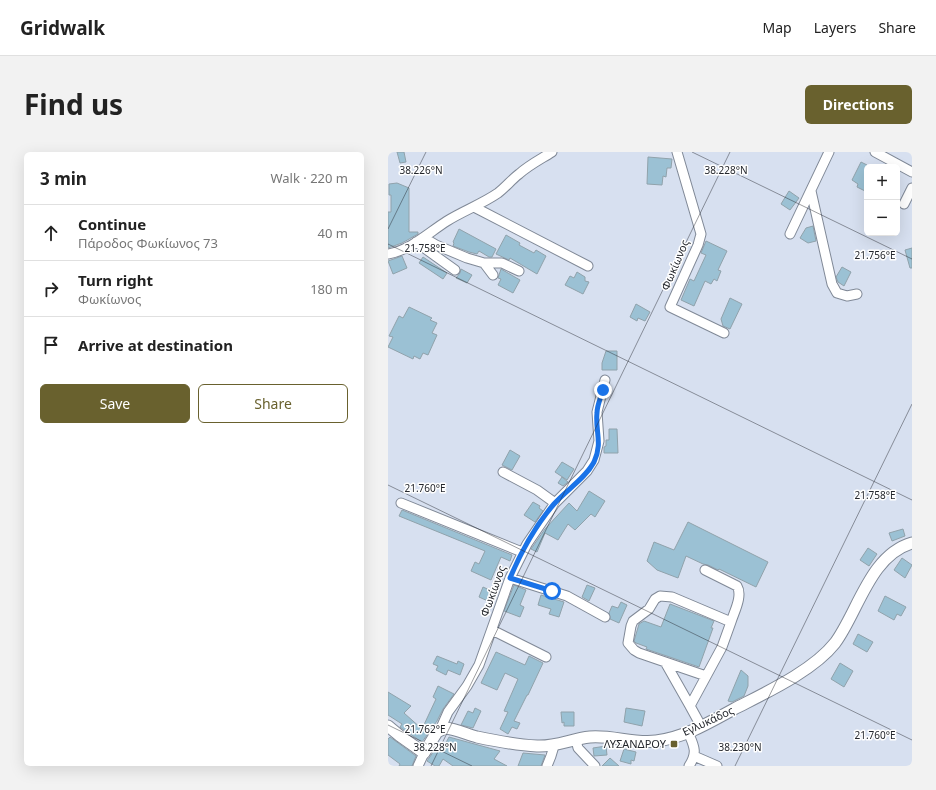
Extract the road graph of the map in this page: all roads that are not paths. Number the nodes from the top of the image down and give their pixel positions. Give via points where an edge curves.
1 (552, 152) edge
2 (677, 152) edge
3 (829, 152) edge
4 (875, 152) edge
5 (912, 172) edge
6 (912, 188) edge
7 (810, 191) junction
8 (904, 204) dead end
9 (474, 207) junction
10 (790, 234) dead end
11 (420, 240) junction
12 (388, 254) edge
13 (484, 263) junction
14 (588, 266) dead end
15 (455, 270) dead end
16 (519, 271) dead end
17 (493, 275) dead end
18 (857, 294) dead end
19 (724, 333) dead end
20 (605, 380) dead end
21 (503, 472) dead end
22 (401, 503) dead end
23 (555, 503) junction
24 (912, 543) edge
25 (522, 552) junction
26 (705, 570) dead end
27 (510, 578) junction
28 (605, 617) dead end
29 (732, 622) junction
30 (492, 630) junction
31 (546, 657) dead end
32 (665, 662) junction
33 (706, 676) junction
34 (690, 706) junction
35 (388, 726) edge
36 (701, 726) junction
37 (440, 730) junction
38 (688, 732) junction
39 (576, 740) junction
40 (554, 746) junction
41 (424, 753) junction
42 (694, 756) junction
43 (586, 762) edge
44 (418, 766) edge
45 (547, 766) edge
46 (595, 766) edge
47 (689, 766) edge
48 (717, 766) edge

1 - 9 street via 520,173 497,194
2 - 19 street, Φωκίωνος via 701,234 670,307
3 - 7 street
4 - 5 street
6 - 8 street
7 - 10 street
7 - 18 street via 832,284 837,292 847,296
9 - 11 street via 447,221
9 - 14 street
11 - 12 street
11 - 13 street
11 - 15 street
13 - 16 street via 502,263
13 - 17 street
20 - 23 street, Φωκίωνος via 597,412 598,441 594,460
21 - 23 street
22 - 25 street
23 - 25 street, Φωκίωνος
24 - 36 main road, Εγλυκάδος via 900,548 882,563 839,636 822,657 768,692
25 - 27 street, Φωκίωνος
26 - 29 street via 737,586 740,596
27 - 28 street via 567,596
27 - 30 street, Φωκίωνος
29 - 32 street via 676,599 660,596 633,621 628,641 636,652
29 - 33 street via 722,648
30 - 31 street
30 - 37 street, Φωκίωνος via 476,671 448,712
32 - 33 street
32 - 34 street
33 - 34 street
34 - 36 street
35 - 41 main road
36 - 38 main road, Εγλυκάδος
37 - 40 main road, Εγλυκάδος via 447,728 498,741 531,746
37 - 41 main road
38 - 39 main road, Εγλυκάδος via 654,742 606,736
38 - 42 street via 694,747
39 - 40 main road, Εγλυκάδος
39 - 43 street
40 - 45 street
41 - 44 street
42 - 47 street
42 - 48 street
43 - 46 street

